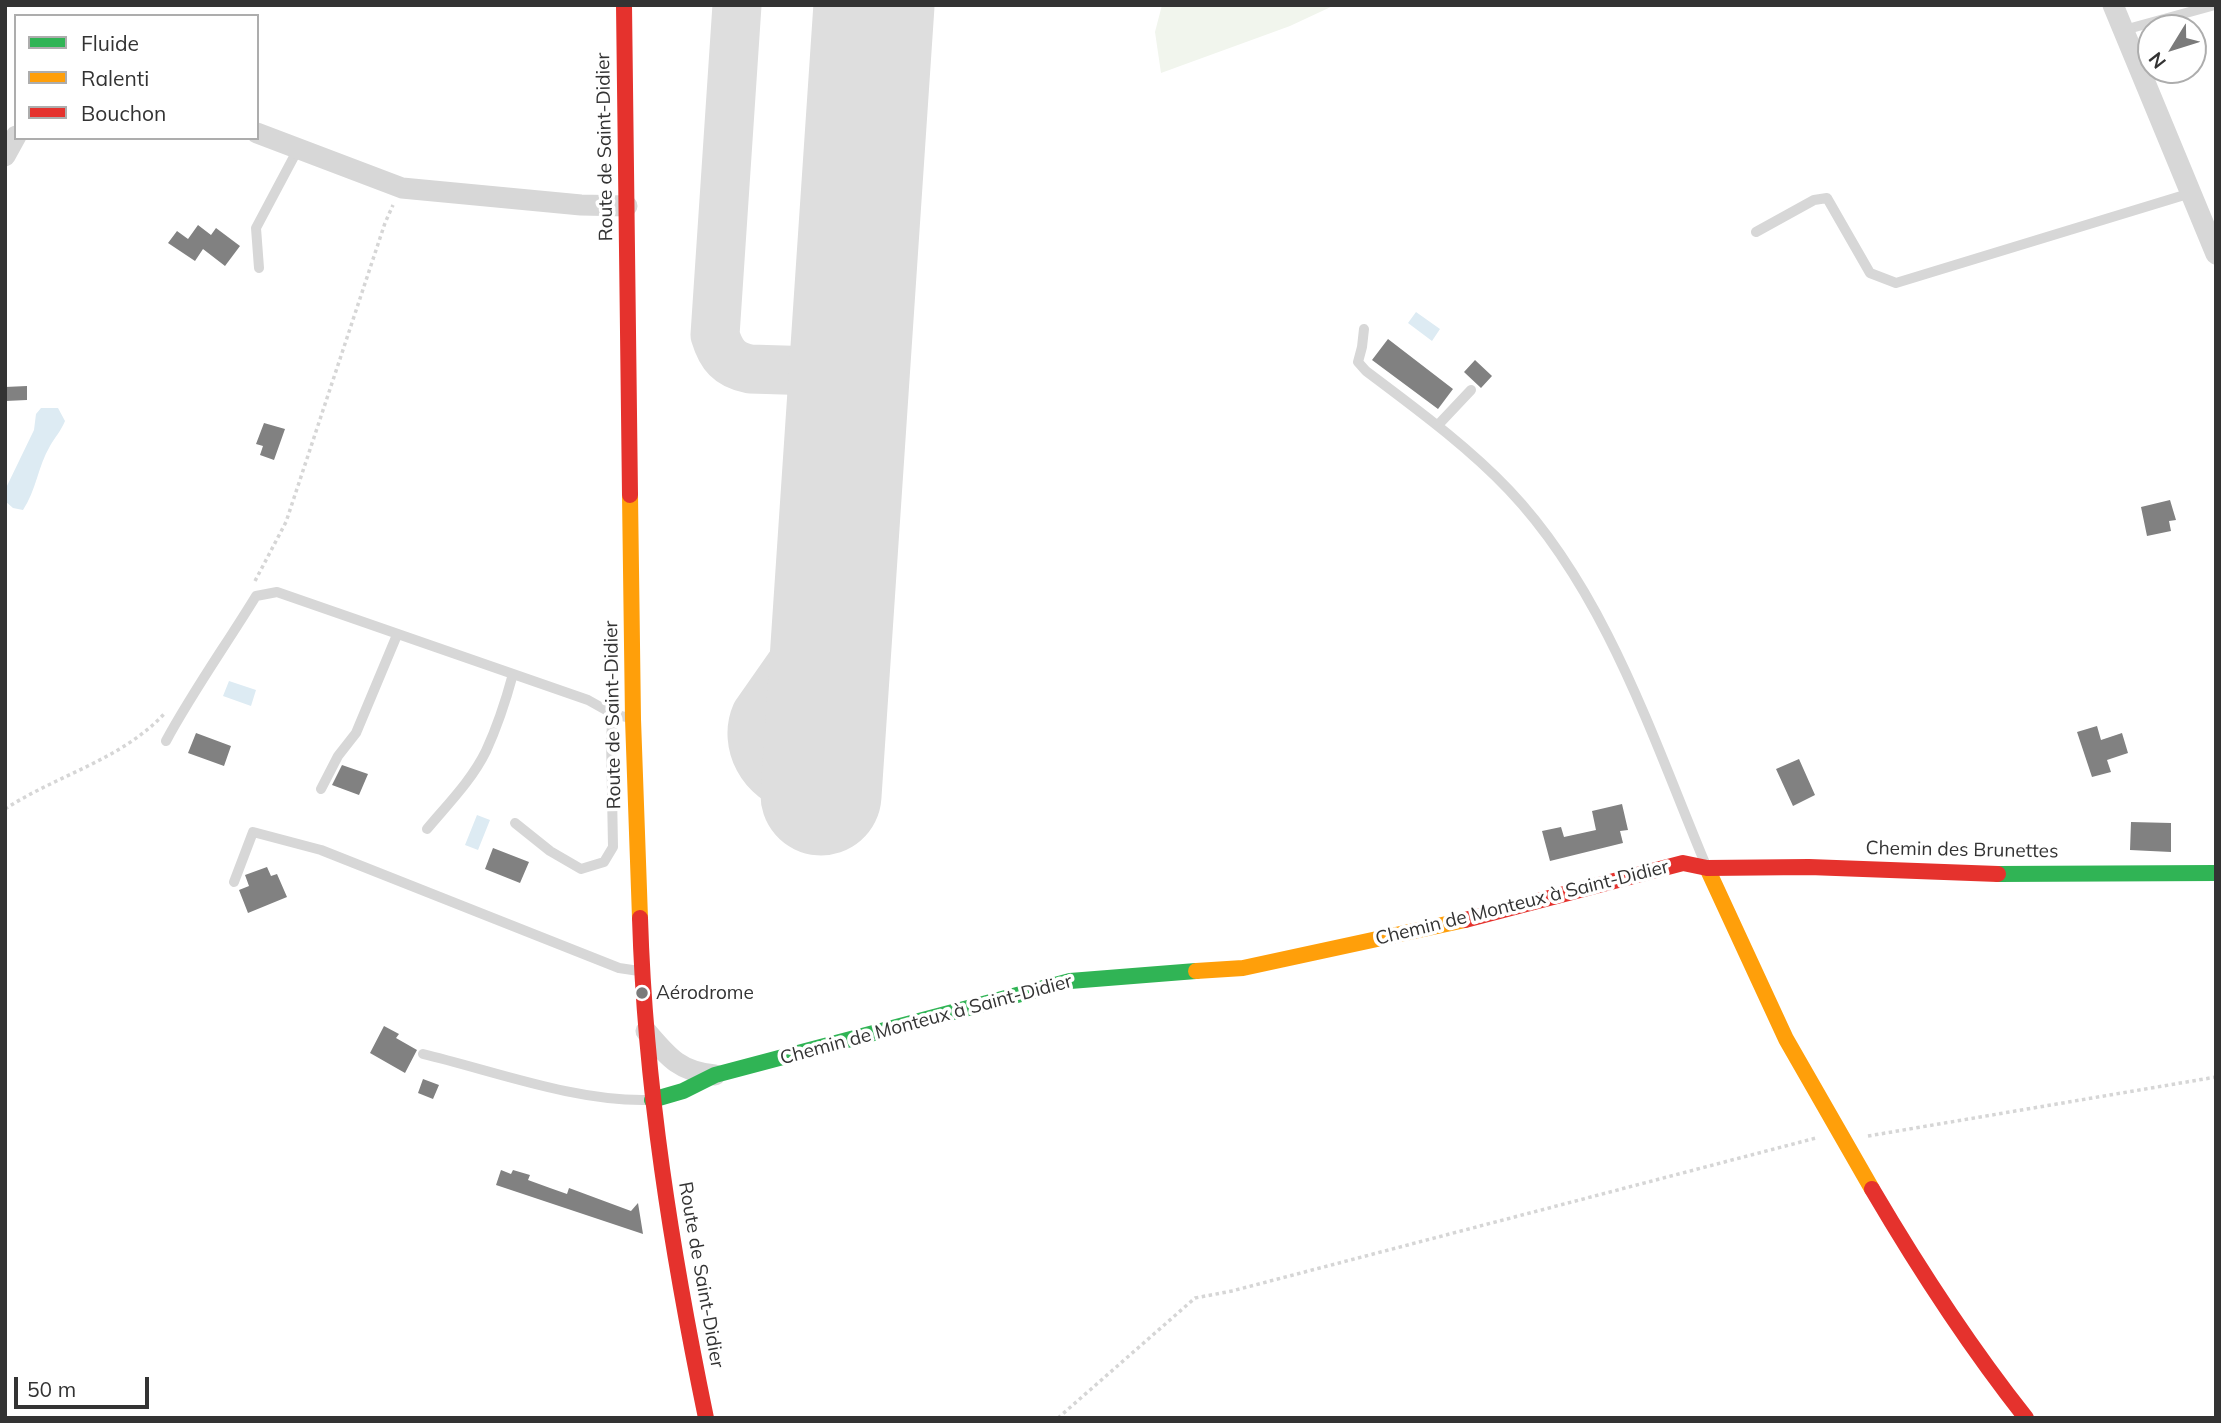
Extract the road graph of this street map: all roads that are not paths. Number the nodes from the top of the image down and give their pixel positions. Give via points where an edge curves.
1 (624, 5) edge
2 (2113, 5) edge
3 (2214, 5) edge
4 (2124, 30) junction
5 (259, 133) edge
6 (14, 139) edge
7 (298, 149) junction
8 (5, 156) edge
9 (2191, 193) junction
10 (627, 206) junction
11 (1756, 232) dead end
12 (2216, 254) edge
13 (259, 268) dead end
14 (1364, 329) dead end
15 (1472, 390) dead end
16 (1438, 425) junction
17 (397, 635) junction
18 (513, 674) junction
19 (613, 714) junction
20 (633, 719) junction
21 (166, 741) dead end
22 (321, 789) dead end
23 (515, 823) dead end
24 (427, 829) dead end
25 (1707, 868) junction
26 (2216, 873) edge
27 (234, 882) dead end
28 (642, 971) junction
29 (646, 1030) junction
30 (423, 1054) dead end
31 (706, 1074) junction
32 (651, 1092) junction
33 (706, 1418) edge
34 (2026, 1418) edge

1 - 10 street, Route de Saint-Didier
2 - 4 street
3 - 4 lane
4 - 9 street
5 - 7 street
6 - 8 street
7 - 10 street via 402,188
7 - 13 lane via 256,228
9 - 11 lane via 1896,283 1870,273 1827,198 1814,200
9 - 12 street
10 - 20 street, Route de Saint-Didier
14 - 16 lane via 1359,362
15 - 16 lane
16 - 25 lane via 1509,490 1581,585 1635,696
17 - 18 lane
17 - 21 lane via 277,592 256,596
17 - 22 lane via 356,733
18 - 19 lane via 588,700
18 - 24 lane via 486,751
19 - 20 lane
19 - 23 lane via 613,847 604,862 581,869
20 - 28 street, Route de Saint-Didier
25 - 26 street, Chemin des Brunettes
25 - 31 street, Chemin de Monteux à Saint-Didier via 1683,863 1456,922 1243,968 1070,981
25 - 34 street via 1786,1039 1838,1132 1912,1258 1987,1370
27 - 28 lane via 253,832 321,850 619,968
28 - 29 street, Route de Saint-Didier
29 - 31 street via 674,1062
29 - 32 street, Route de Saint-Didier
30 - 32 lane via 580,1093 627,1100
31 - 32 street, Chemin de Monteux à Saint-Didier
32 - 33 street, Route de Saint-Didier via 685,1317

